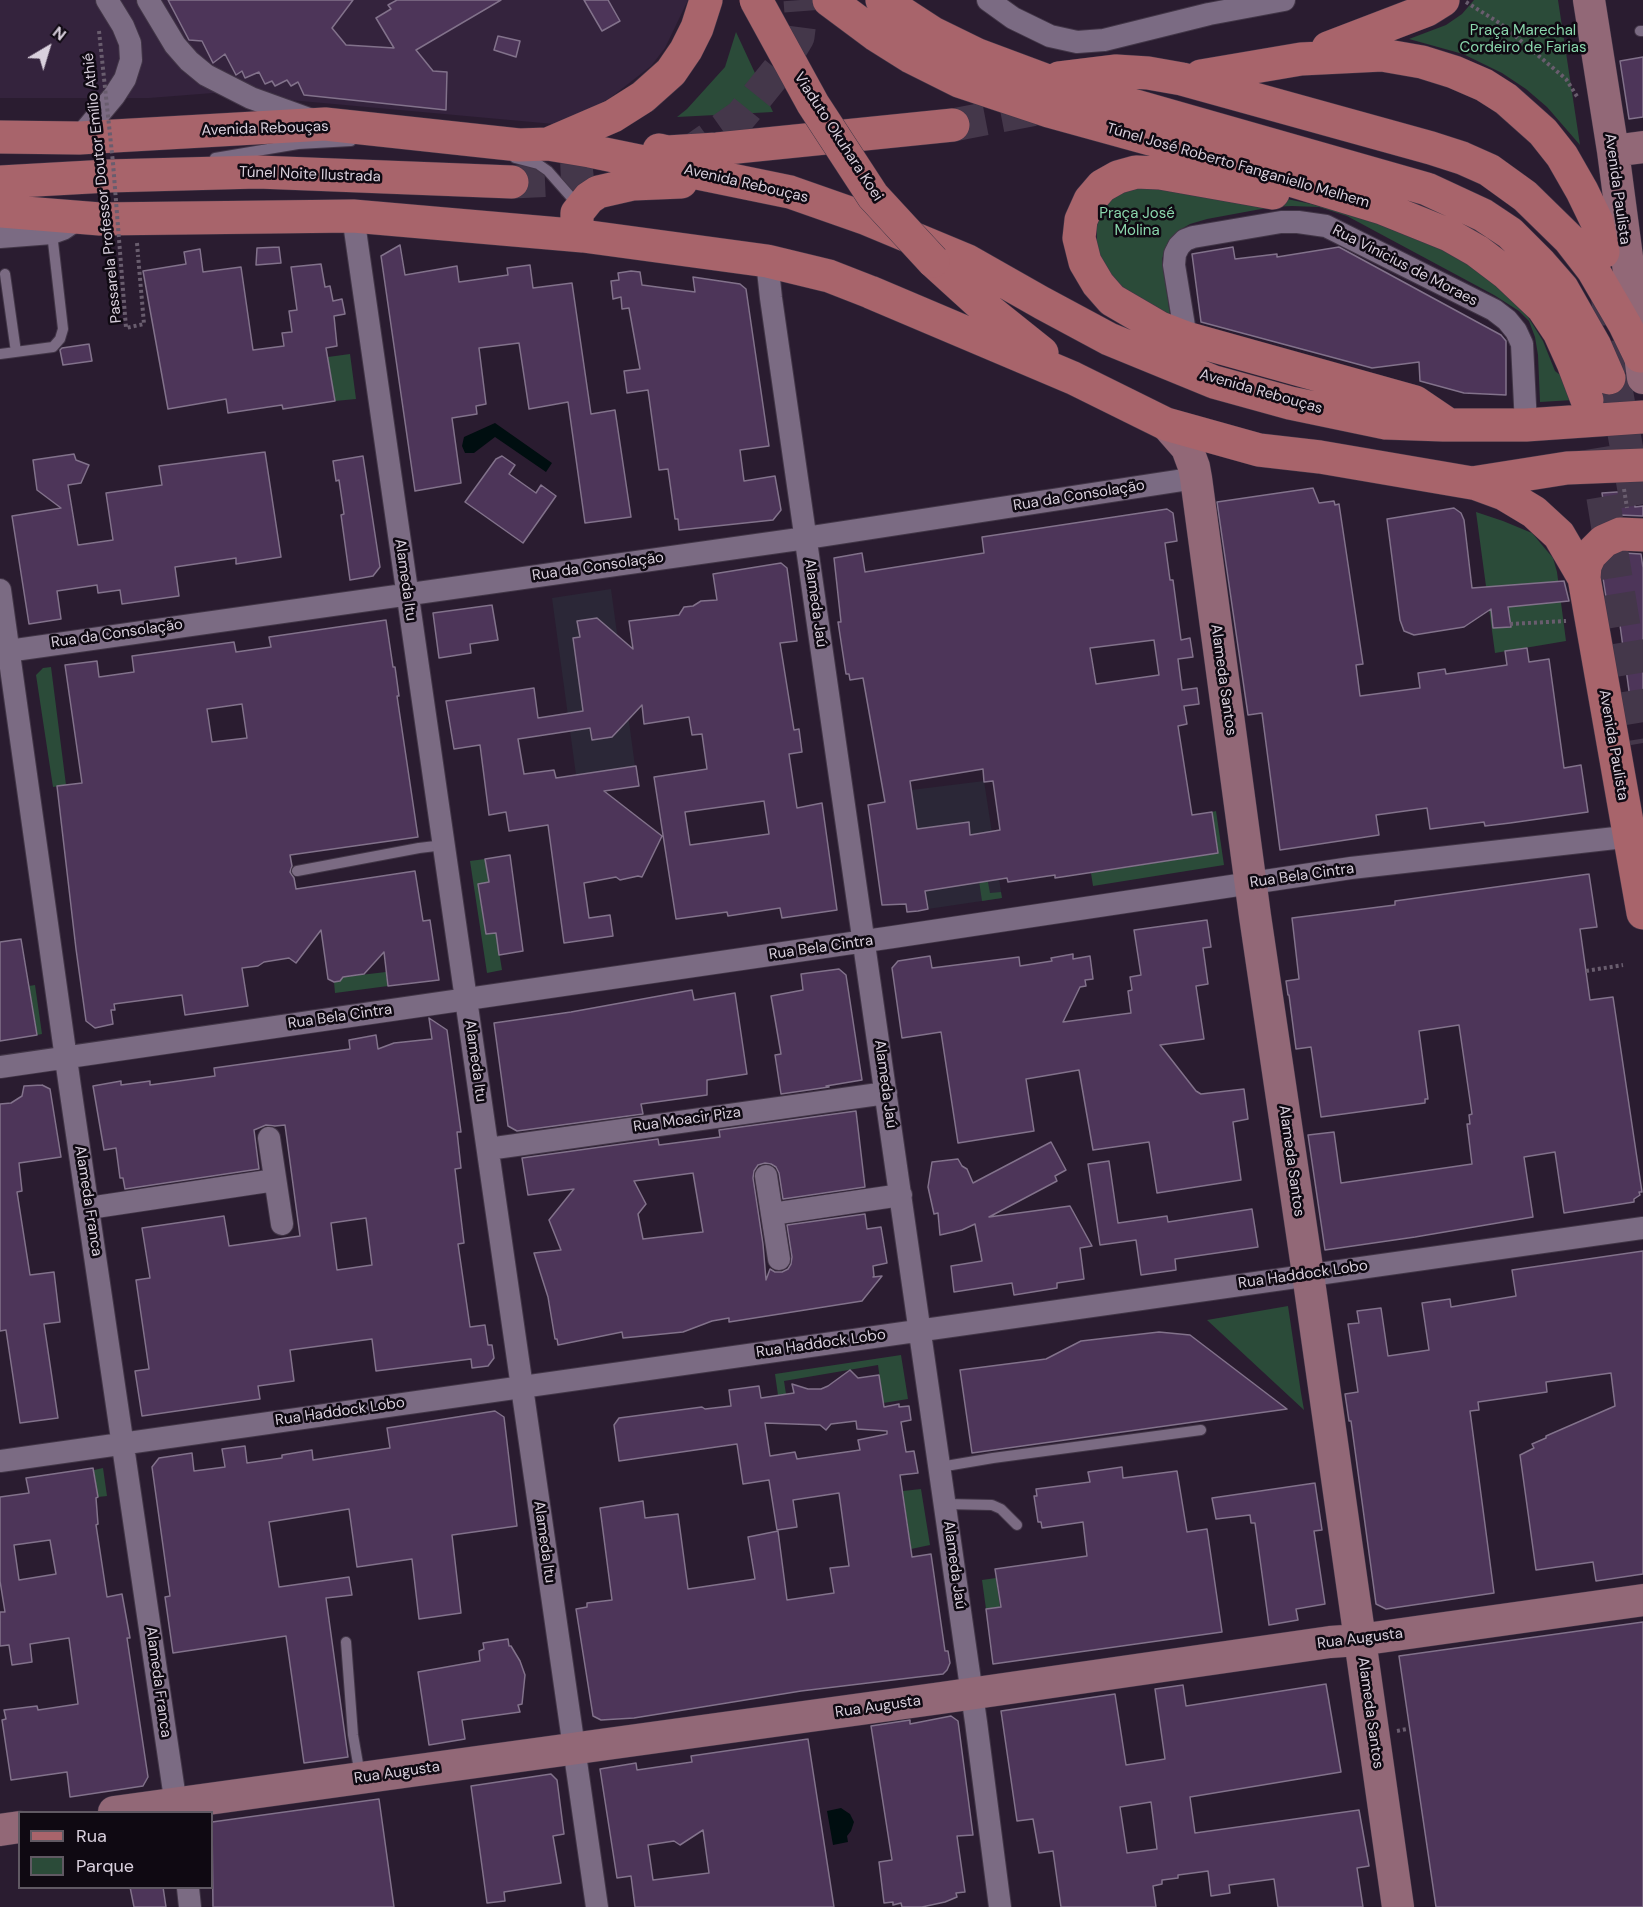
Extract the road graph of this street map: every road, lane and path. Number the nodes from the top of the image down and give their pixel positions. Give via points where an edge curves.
1 (107, 0) edge
2 (148, 0) edge
3 (706, 0) edge
4 (756, 0) edge
5 (829, 0) edge
6 (882, 0) edge
7 (988, 0) edge
8 (1284, 0) edge
9 (1443, 0) edge
10 (1464, 0) edge
11 (1589, 0) edge
12 (99, 32) dead end
13 (1301, 59) junction
14 (1201, 76) dead end
15 (1045, 80) junction
16 (1584, 106) dead end
17 (325, 124) junction
18 (953, 125) tunnel mouth
19 (0, 137) edge
20 (79, 138) junction
21 (364, 142) dead end
22 (1643, 147) edge
23 (1613, 151) junction
24 (540, 156) junction
25 (208, 159) dead end
26 (186, 163) dead end
27 (618, 174) dead end
28 (108, 176) junction
29 (0, 182) edge
30 (652, 183) junction
31 (696, 189) dead end
32 (756, 190) junction
33 (1326, 191) junction
34 (0, 211) edge
35 (353, 216) junction
36 (65, 225) junction
37 (593, 225) junction
38 (0, 237) edge
39 (137, 240) dead end
40 (1603, 252) dead end
41 (767, 261) junction
42 (5, 274) dead end
43 (1186, 338) junction
44 (16, 352) junction
45 (0, 354) edge
46 (1641, 367) edge
47 (1074, 378) junction
48 (1643, 417) edge
49 (1166, 424) junction
50 (1526, 425) junction
51 (1450, 426) junction
52 (1632, 466) edge
53 (1196, 478) junction
54 (1472, 483) junction
55 (1636, 534) edge
56 (806, 538) junction
57 (1584, 578) junction
58 (0, 590) edge
59 (407, 594) junction
60 (1571, 621) dead end
61 (1510, 624) dead end
62 (4, 652) edge
63 (1635, 820) edge
64 (444, 845) junction
65 (297, 871) dead end
66 (1251, 883) junction
67 (1643, 907) edge
68 (864, 942) junction
69 (1623, 966) dead end
70 (1586, 971) dead end
71 (466, 999) junction
72 (66, 1057) junction
73 (0, 1067) edge
74 (886, 1093) junction
75 (269, 1138) dead end
76 (488, 1149) junction
77 (766, 1176) dead end
78 (275, 1180) junction
79 (901, 1195) junction
80 (89, 1208) junction
81 (772, 1214) junction
82 (282, 1224) dead end
83 (1643, 1228) edge
84 (779, 1259) dead end
85 (1308, 1274) junction
86 (920, 1329) junction
87 (522, 1386) junction
88 (1201, 1430) dead end
89 (123, 1443) junction
90 (0, 1461) edge
91 (940, 1467) junction
92 (945, 1504) junction
93 (1017, 1525) dead end
94 (1643, 1600) edge
95 (1359, 1640) junction
96 (346, 1642) dead end
97 (972, 1694) junction
98 (1407, 1729) dead end
99 (1397, 1731) dead end
100 (574, 1748) junction
101 (361, 1778) junction
102 (176, 1808) edge
103 (130, 1811) edge
104 (18, 1827) edge
105 (0, 1830) edge
106 (188, 1889) edge
107 (190, 1907) edge
108 (597, 1907) edge
109 (1000, 1907) edge
110 (1398, 1907) edge

1 - 20 street via 130,43 131,60 114,96
2 - 17 street via 175,45 206,75 251,98
3 - 24 main road via 697,28 671,72 643,97
4 - 47 main road, Viaduto Okuhara Koei, bridge via 813,104 873,196 933,261 977,301
5 - 33 main road, Túnel José Roberto Fanganiello Melhem via 911,57 959,81
6 - 15 main road, Túnel José Roberto Fanganiello Melhem via 933,33
7 - 8 street via 1013,18 1050,36 1077,42 1104,40
9 - 13 main road via 1427,10
10 - 16 path via 1501,24 1566,79
11 - 23 main road, Avenida Paulista
12 - 39 path, Passarela Professor Doutor Emílio Athié, bridge via 126,328 144,324
13 - 14 main road
13 - 40 main road via 1382,55 1422,62 1474,81 1506,99 1543,132 1562,156 1597,222
15 - 33 main road, Túnel José Roberto Fanganiello Melhem via 1427,189 1483,215 1510,233 1562,288 1595,346 1598,389 1573,363 1543,308 1477,251 1449,235 1382,208
15 - 46 main road via 1116,72 1182,79 1431,148 1489,170 1525,196 1569,239 1593,270 1625,325
17 - 20 main road, Avenida Rebouças
17 - 24 main road, Avenida Rebouças
18 - 24 main road via 667,152 618,143
19 - 20 main road, Avenida Rebouças
21 - 25 lane via 298,144
22 - 23 main road
23 - 46 main road, Avenida Paulista
24 - 28 main road, Túnel Noite Ilustrada
24 - 32 main road, Avenida Rebouças
24 - 37 lane via 517,159 543,168
26 - 28 lane
27 - 30 lane
28 - 29 main road
30 - 31 lane
30 - 32 main road via 688,181
30 - 37 main road via 598,192
32 - 51 main road, Avenida Rebouças via 790,192 968,261 1109,339 1214,382 1290,404 1386,423
33 - 43 main road via 1275,194 1136,172 1102,186 1081,220 1078,238 1084,262 1112,300
34 - 36 main road
35 - 36 main road via 100,219
35 - 37 main road
35 - 59 street, Alameda Itu
36 - 38 street
36 - 44 lane via 60,339 53,347
37 - 41 main road
41 - 47 main road via 807,269 849,284
41 - 56 street, Alameda Jaú
42 - 44 lane
43 - 50 street, Rua Vinícius de Moraes via 1174,265 1175,254 1185,240 1281,222 1326,226 1507,320 1522,344
43 - 51 main road via 1415,402
44 - 45 lane
47 - 49 main road
48 - 50 main road
49 - 53 main road, Alameda Santos via 1187,448
49 - 54 main road via 1259,450
50 - 51 main road
52 - 54 main road via 1567,468
52 - 55 path
53 - 56 street, Rua da Consolação
53 - 66 main road, Alameda Santos
54 - 57 main road via 1504,494 1534,512 1558,535
55 - 57 main road via 1612,537 1597,547 1585,566
56 - 59 street, Rua da Consolação
56 - 68 street, Alameda Jaú
57 - 63 main road, Avenida Paulista
58 - 62 street, Alameda Franca
59 - 62 street, Rua da Consolação
59 - 64 street, Alameda Itu
60 - 61 path
62 - 72 street, Alameda Franca
63 - 66 street, Rua Bela Cintra
63 - 67 main road, Avenida Paulista
64 - 65 lane
64 - 71 street, Alameda Itu
66 - 68 street, Rua Bela Cintra
66 - 85 main road, Alameda Santos
68 - 71 street, Rua Bela Cintra
68 - 74 street, Alameda Jaú
69 - 70 path
71 - 72 street, Rua Bela Cintra
71 - 76 street, Alameda Itu
72 - 73 street, Rua Bela Cintra
72 - 80 street, Alameda Franca
74 - 76 street, Rua Moacir Piza
74 - 79 street, Alameda Jaú
75 - 78 street
76 - 87 street, Alameda Itu
77 - 81 street
78 - 80 street
78 - 82 street
79 - 81 street
79 - 86 street, Alameda Jaú
80 - 89 street, Alameda Franca
81 - 84 street
83 - 85 street, Rua Haddock Lobo
85 - 86 street, Rua Haddock Lobo
85 - 95 main road, Alameda Santos
86 - 87 street, Rua Haddock Lobo
86 - 91 street, Alameda Jaú
87 - 89 street, Rua Haddock Lobo
87 - 100 street, Alameda Itu
88 - 91 lane
89 - 90 street, Rua Haddock Lobo
89 - 102 street, Alameda Franca
91 - 92 street, Alameda Jaú
92 - 93 lane via 992,1505
92 - 97 street, Alameda Jaú
94 - 95 main road, Rua Augusta
95 - 97 main road, Rua Augusta
95 - 110 main road, Alameda Santos
96 - 101 lane via 353,1735
97 - 100 main road, Rua Augusta
97 - 109 street, Alameda Jaú
98 - 99 path
100 - 101 main road, Rua Augusta
100 - 108 street, Alameda Itu
101 - 102 main road, Rua Augusta
102 - 103 main road, Rua Augusta
104 - 105 main road
106 - 107 street

